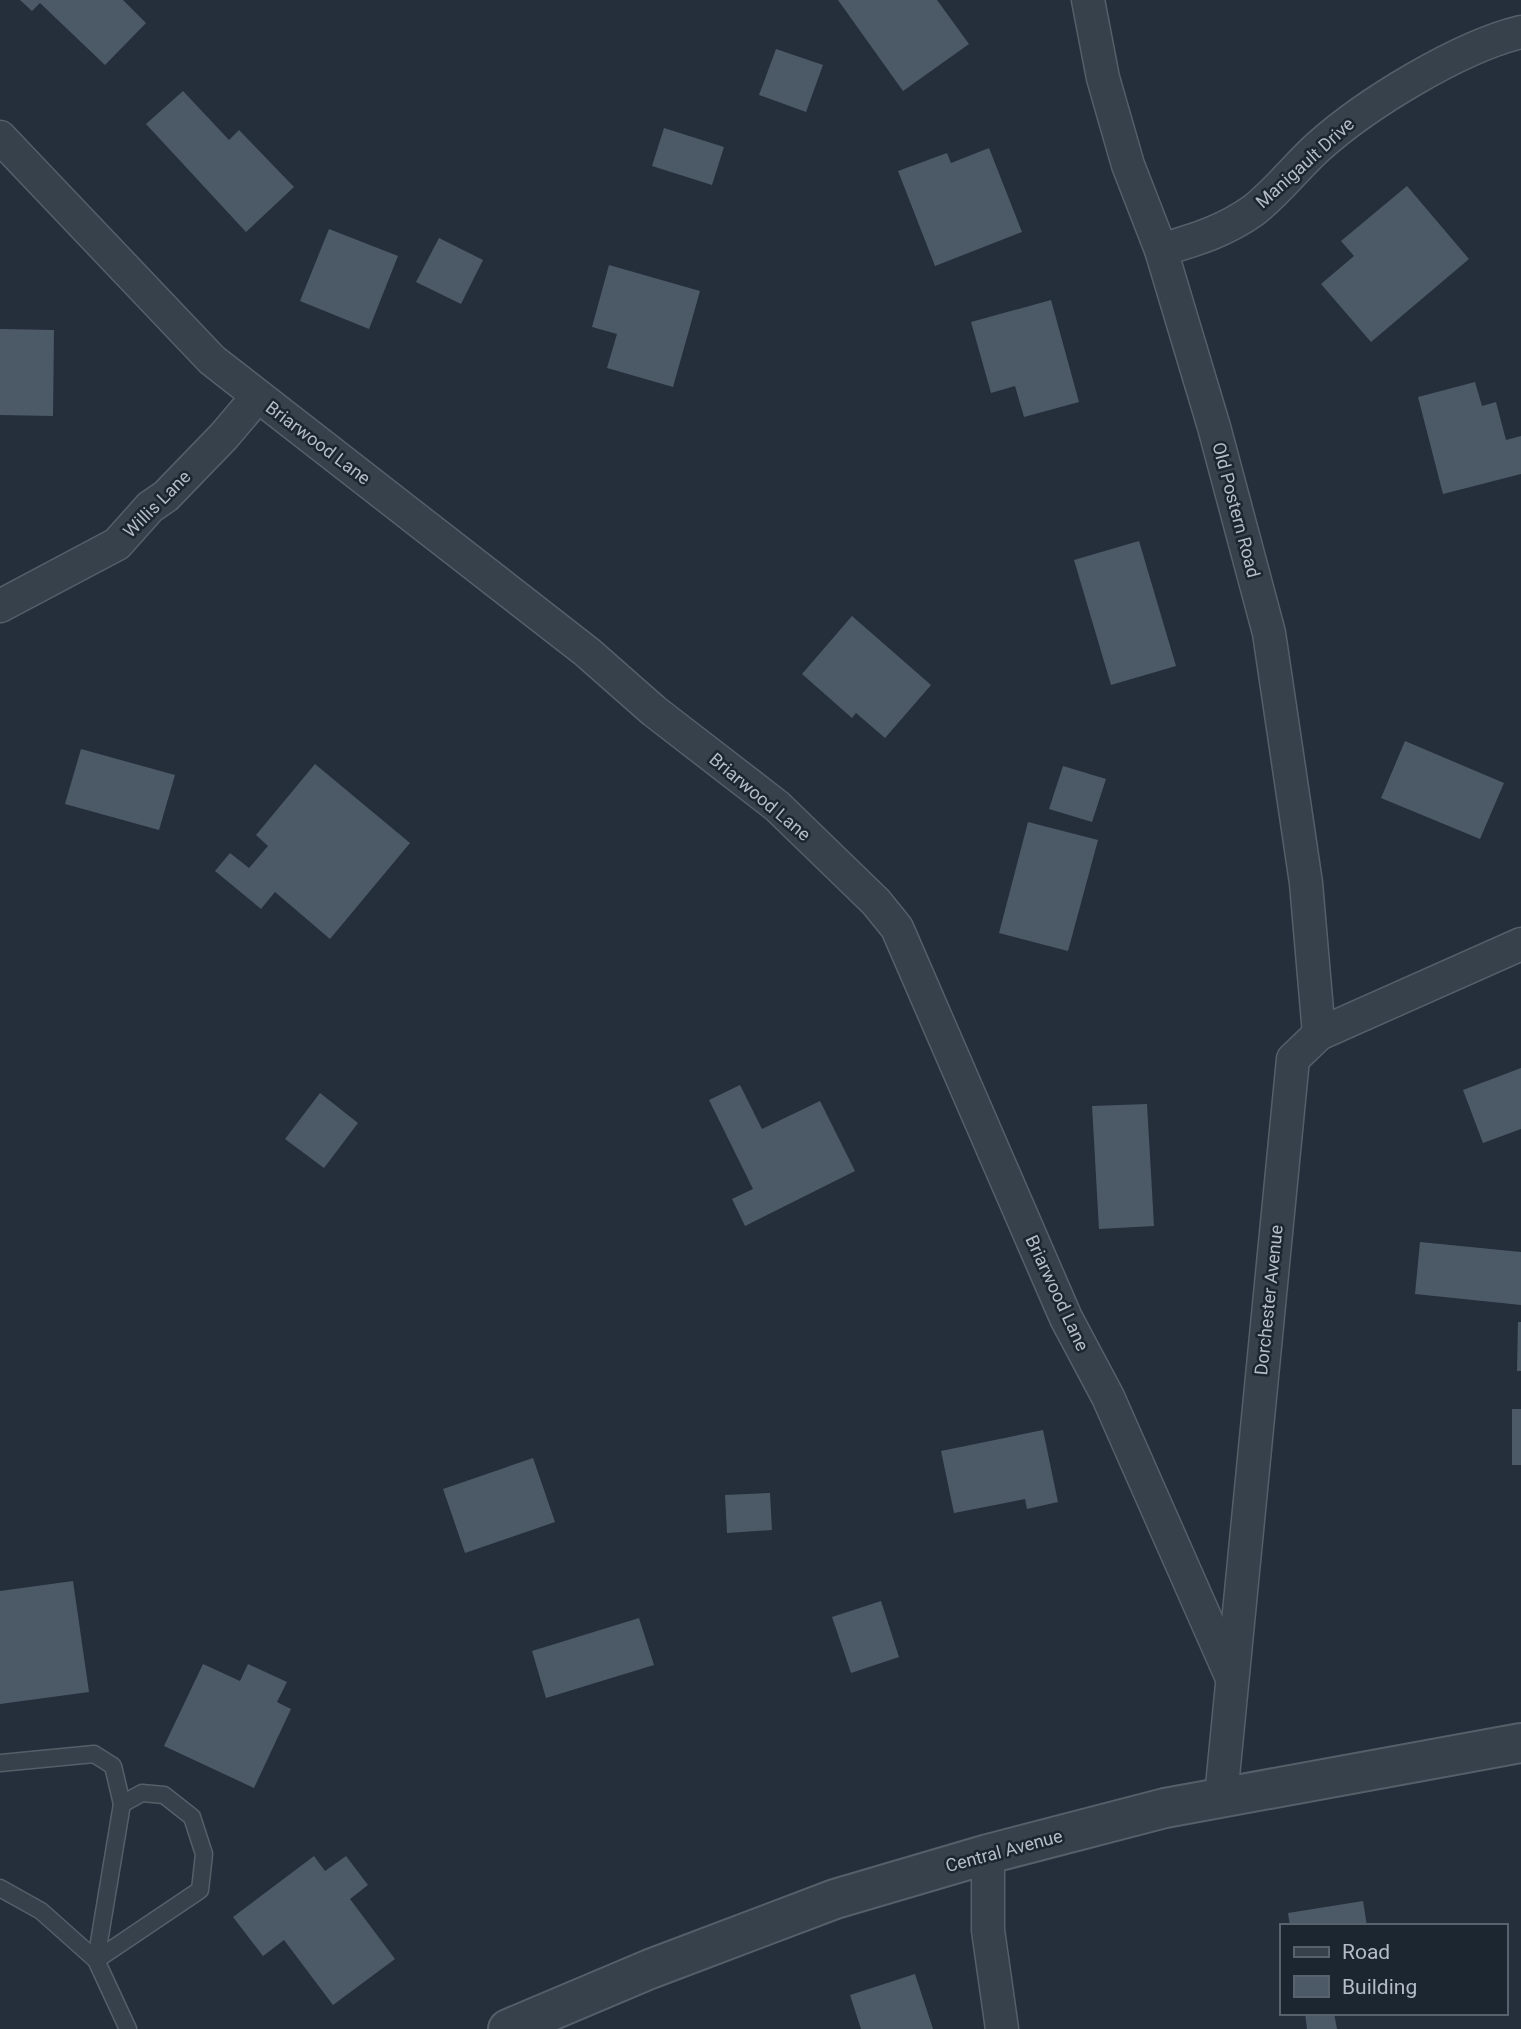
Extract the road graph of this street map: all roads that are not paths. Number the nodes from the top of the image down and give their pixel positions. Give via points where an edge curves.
1 (1088, 0) edge
2 (1521, 32) edge
3 (0, 137) edge
4 (1161, 250) junction
5 (257, 397) junction
6 (0, 606) edge
7 (1521, 944) edge
8 (1319, 1034) junction
9 (1231, 1676) junction
10 (1521, 1743) edge
11 (0, 1763) edge
12 (1221, 1797) junction
13 (121, 1804) junction
14 (988, 1854) junction
15 (0, 1888) edge
16 (96, 1960) junction
17 (128, 2029) edge
18 (508, 2029) edge
19 (1002, 2029) edge

1 - 4 street, Old Postern Road via 1103,78 1128,165
2 - 4 street, Manigault Drive via 1454,59 1367,108 1235,223
3 - 5 street, Briarwood Lane via 183,333
4 - 8 street, Old Postern Road via 1269,633 1306,883
5 - 6 street, Willis Lane via 117,544
5 - 9 street, Briarwood Lane via 587,652 654,711 777,806 897,928 1066,1318 1108,1397
7 - 8 street, Dorchester Avenue
8 - 9 street, Dorchester Avenue via 1293,1059
9 - 12 street, Dorchester Avenue
10 - 12 street, Central Avenue
11 - 13 lane via 94,1754 113,1766
12 - 14 street, Central Avenue
13 - 16 lane
13 - 16 lane via 142,1793 164,1795 192,1817 204,1854 200,1890
14 - 18 street, Central Avenue via 835,1899
14 - 19 street via 988,1930
15 - 16 lane via 41,1911
16 - 17 lane

